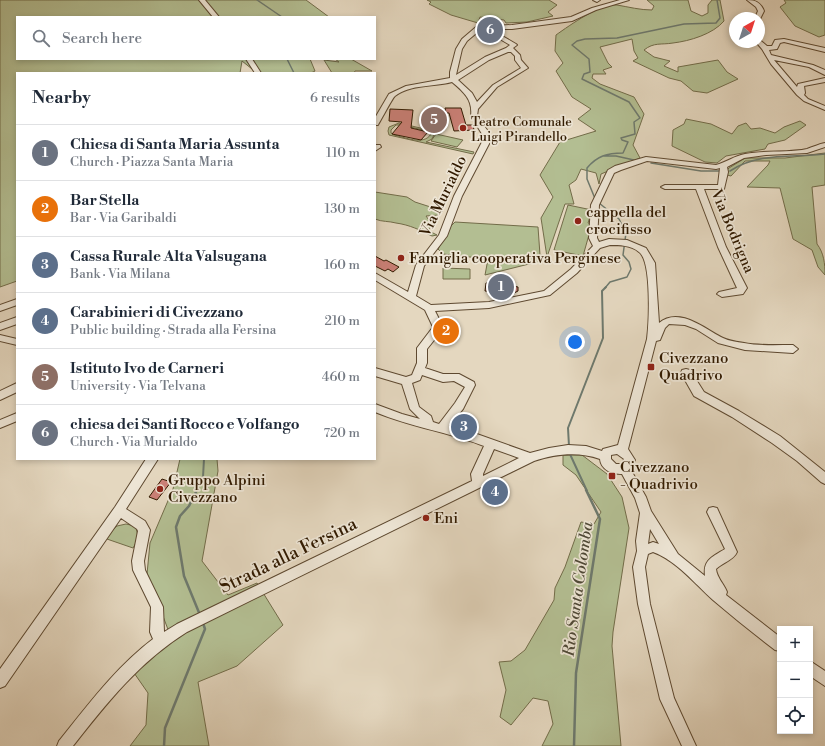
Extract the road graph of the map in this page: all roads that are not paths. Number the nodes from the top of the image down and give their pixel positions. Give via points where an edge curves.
1 (202, 0) edge
2 (626, 0) edge
3 (750, 0) edge
4 (761, 12) edge
5 (215, 16) edge
6 (480, 28) junction
7 (507, 48) junction
8 (765, 48) joint
9 (814, 49) junction
10 (825, 50) edge
11 (770, 57) junction
12 (249, 60) edge
13 (814, 62) junction
14 (257, 72) edge
15 (825, 73) edge
16 (453, 79) junction
17 (825, 80) edge
18 (799, 94) junction
19 (476, 107) junction
20 (825, 108) edge
21 (376, 122) edge
22 (825, 145) edge
23 (723, 166) junction
24 (665, 187) dead end
25 (699, 187) junction
26 (596, 246) junction
27 (376, 277) edge
28 (722, 294) dead end
29 (411, 298) junction
30 (16, 302) edge
31 (0, 308) edge
32 (429, 308) junction
33 (16, 320) edge
34 (0, 327) edge
35 (652, 339) junction
36 (793, 349) dead end
37 (419, 370) junction
38 (376, 372) edge
39 (686, 373) dead end
40 (406, 381) junction
41 (16, 388) edge
42 (0, 396) edge
43 (376, 408) edge
44 (16, 417) edge
45 (0, 424) edge
46 (428, 425) junction
47 (442, 428) junction
48 (490, 445) junction
49 (622, 451) junction
50 (600, 454) junction
51 (530, 458) junction
52 (151, 460) edge
53 (625, 469) junction
54 (825, 479) edge
55 (478, 484) junction
56 (119, 511) junction
57 (714, 512) dead end
58 (649, 528) junction
59 (648, 549) junction
60 (674, 557) junction
61 (719, 597) junction
62 (160, 640) junction
63 (777, 643) edge
64 (813, 670) edge
65 (825, 679) edge
66 (0, 681) edge
67 (64, 746) edge
68 (689, 746) edge

1 - 5 street
2 - 6 street via 594,9 572,19 512,27
3 - 4 street via 759,6
6 - 7 street via 514,44
6 - 16 street via 464,40 457,56
7 - 16 street
7 - 19 street via 513,50 525,68 495,86
8 - 9 street via 775,48 777,41 785,39
8 - 11 street
9 - 10 street
9 - 13 street via 818,54
11 - 13 street
11 - 18 street
12 - 14 street
13 - 15 street
16 - 19 street, Via Murialdo via 474,100
16 - 21 street via 444,83 412,87 391,95
17 - 18 street via 800,85 802,92
18 - 20 street
19 - 29 street, Via Murialdo via 474,116 487,140 458,196 443,236 420,265
22 - 23 street via 807,151 744,156
23 - 25 street, Via Bodrigna via 721,187
23 - 26 street via 646,159 610,172 596,202 593,238
24 - 25 street, Via Bodrigna
25 - 28 street, Via Bodrigna via 722,247 742,288 740,292
26 - 32 street via 574,271 547,293 489,305
26 - 35 street via 613,242 627,243 644,250 651,263 654,324
27 - 29 street
29 - 32 street
30 - 31 street
32 - 37 street via 438,327 422,348 422,363
33 - 34 street
35 - 36 street via 657,338 661,326 667,321 686,322 721,341 745,347
35 - 49 street
37 - 40 street via 416,377
37 - 47 street via 443,378 455,378 470,385 459,406
38 - 40 street
39 - 54 street via 698,393 772,437
40 - 46 street via 415,409 427,419
41 - 42 street
43 - 46 street
44 - 45 street
46 - 47 street
47 - 48 street
48 - 51 street
48 - 55 street via 477,474
49 - 50 street via 611,450
49 - 53 street via 630,460 629,466
50 - 51 street, Strada alla Fersina via 563,449 544,452
50 - 53 street via 613,469
51 - 55 street, Strada alla Fersina
52 - 56 street
53 - 58 street via 640,497
55 - 62 street, Strada alla Fersina
56 - 62 street via 141,525 144,530 138,561 139,570 157,607 157,632
56 - 66 street
57 - 61 street via 731,550 710,567 711,576 721,592
58 - 59 street via 641,542
58 - 60 street
59 - 60 street via 660,549
59 - 68 street via 639,567 644,604 667,699
60 - 61 street
61 - 63 street
62 - 67 street, Strada alla Fersina via 122,675
64 - 65 street

